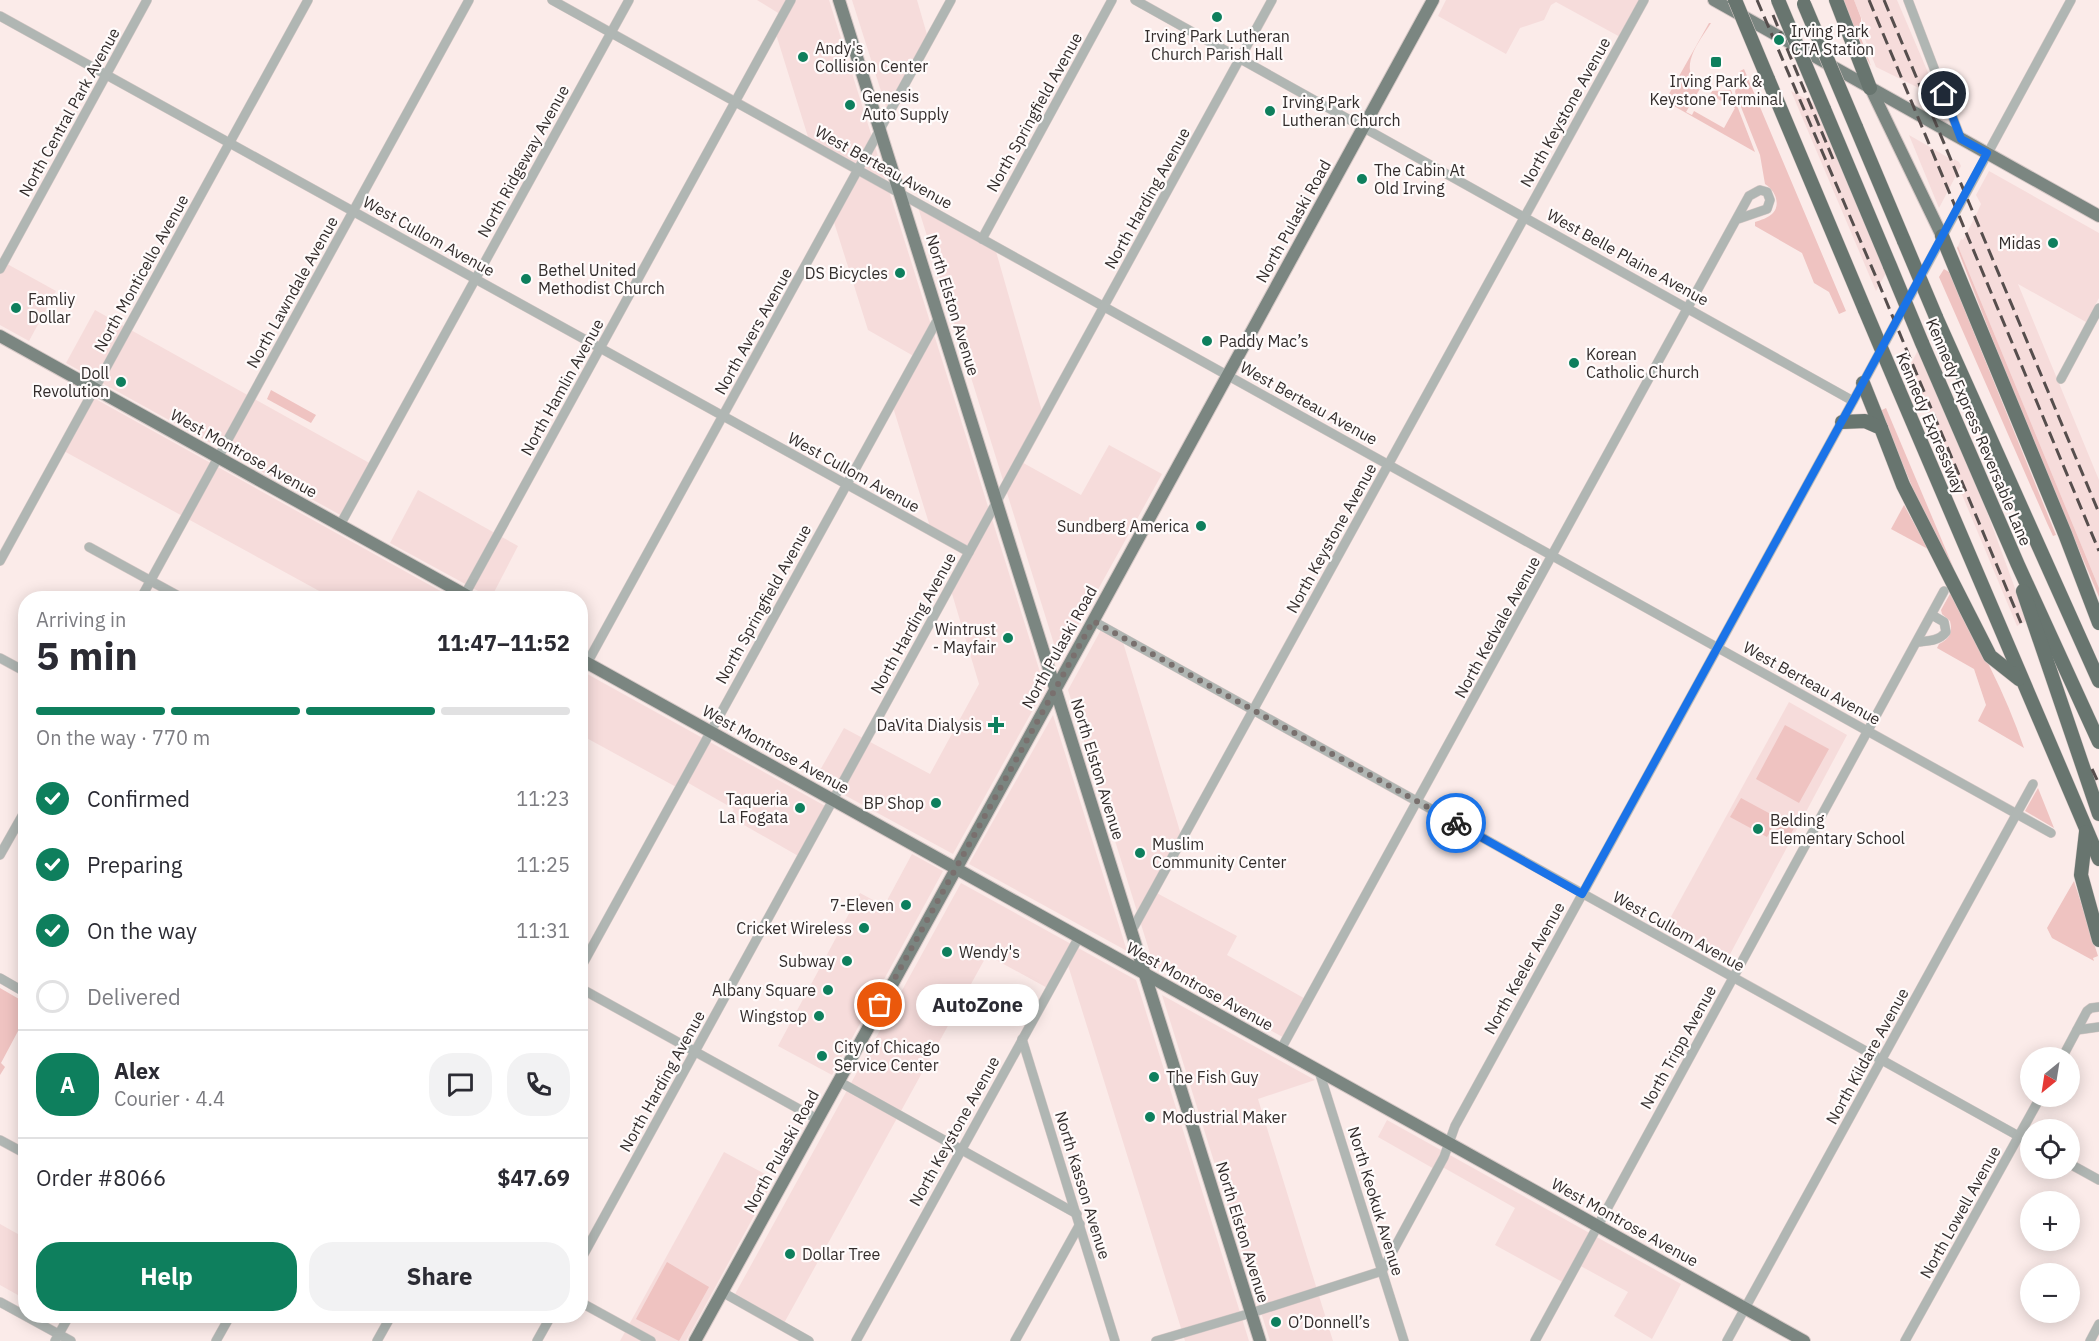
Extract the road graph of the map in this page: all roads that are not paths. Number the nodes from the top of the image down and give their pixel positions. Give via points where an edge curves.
1 (147, 0) edge
2 (308, 0) edge
3 (469, 0) edge
4 (552, 0) edge
5 (629, 0) edge
6 (791, 0) edge
7 (839, 0) edge
8 (951, 0) edge
9 (1112, 0) edge
10 (1135, 0) edge
11 (1272, 0) edge
12 (1434, 0) edge
13 (1644, 0) edge
14 (1714, 0) edge
15 (1735, 0) edge
16 (1778, 0) edge
17 (1836, 0) edge
18 (1908, 0) edge
19 (2071, 0) edge
20 (1803, 2) edge
21 (0, 16) edge
22 (611, 33) junction
23 (1240, 58) junction
24 (106, 75) junction
25 (1870, 88) junction
26 (735, 102) junction
27 (1364, 127) junction
28 (880, 129) junction
29 (1961, 139) junction
30 (229, 143) junction
31 (1987, 153) junction
32 (858, 170) junction
33 (901, 194) junction
34 (353, 212) junction
35 (2099, 216) edge
36 (1525, 217) junction
37 (1738, 219) dead end
38 (1942, 236) junction
39 (982, 239) junction
40 (2, 265) edge
41 (475, 279) junction
42 (1105, 307) junction
43 (1689, 308) junction
44 (2099, 308) edge
45 (939, 316) junction
46 (0, 336) edge
47 (600, 348) junction
48 (1228, 375) junction
49 (2061, 379) dead end
50 (1863, 383) junction
51 (94, 389) junction
52 (1853, 401) junction
53 (723, 417) junction
54 (1842, 422) junction
55 (1881, 428) junction
56 (218, 458) junction
57 (1389, 464) junction
58 (846, 485) junction
59 (998, 501) junction
60 (340, 525) junction
61 (89, 547) dead end
62 (969, 552) junction
63 (1553, 556) junction
64 (0, 561) edge
65 (2018, 565) junction
66 (150, 581) junction
67 (145, 591) edge
68 (169, 591) edge
69 (456, 591) edge
70 (469, 591) edge
71 (1944, 591) dead end
72 (1932, 615) junction
73 (1093, 621) junction
74 (2099, 623) edge
75 (1918, 642) junction
76 (1718, 647) junction
77 (588, 654) edge
78 (0, 658) edge
79 (588, 663) edge
80 (18, 668) edge
81 (2022, 681) junction
82 (2099, 681) edge
83 (1056, 688) junction
84 (1253, 711) junction
85 (710, 731) junction
86 (1868, 731) junction
87 (2099, 742) edge
88 (2033, 784) dead end
89 (833, 799) junction
90 (1418, 802) junction
91 (2017, 814) junction
92 (2099, 814) edge
93 (18, 823) edge
94 (2086, 830) junction
95 (2051, 833) dead end
96 (0, 855) edge
97 (2099, 859) edge
98 (956, 868) junction
99 (1582, 894) junction
100 (1131, 932) junction
101 (1079, 937) junction
102 (2099, 940) edge
103 (588, 954) edge
104 (1144, 973) junction
105 (0, 978) edge
106 (1733, 978) junction
107 (18, 988) edge
108 (588, 992) edge
109 (2099, 1007) edge
110 (2099, 1027) edge
111 (2077, 1030) junction
112 (1022, 1039) junction
113 (2068, 1047) edge
114 (1281, 1050) junction
115 (695, 1052) junction
116 (1882, 1060) junction
117 (1319, 1071) junction
118 (838, 1081) junction
119 (2035, 1107) edge
120 (817, 1119) junction
121 (2019, 1137) junction
122 (0, 1140) edge
123 (1449, 1143) junction
124 (18, 1150) edge
125 (961, 1150) junction
126 (2080, 1170) edge
127 (2099, 1180) edge
128 (1079, 1219) junction
129 (1598, 1226) junction
130 (588, 1246) edge
131 (1382, 1271) junction
132 (722, 1292) junction
133 (0, 1302) edge
134 (588, 1306) edge
135 (1745, 1308) junction
136 (18, 1313) edge
137 (1251, 1313) junction
138 (33, 1323) edge
139 (65, 1323) edge
140 (226, 1323) edge
141 (387, 1323) edge
142 (547, 1323) edge
143 (2099, 1324) edge
144 (57, 1338) edge
145 (71, 1341) edge
146 (216, 1341) edge
147 (377, 1341) edge
148 (537, 1341) edge
149 (651, 1341) edge
150 (695, 1341) edge
151 (808, 1341) edge
152 (856, 1341) edge
153 (1015, 1341) edge
154 (1115, 1341) edge
155 (1156, 1341) edge
156 (1260, 1341) edge
157 (1404, 1341) edge
158 (1535, 1341) edge
159 (1727, 1341) edge
160 (1804, 1341) edge
161 (1905, 1341) edge
162 (2090, 1341) edge

1 - 24 street, North Central Park Avenue
2 - 30 street, North Monticello Avenue
3 - 34 street, North Lawndale Avenue
4 - 22 street, West Berteau Avenue
5 - 22 street, North Ridgeway Avenue
6 - 26 street, North Hamlin Avenue
7 - 28 main road, North Elston Avenue
8 - 28 street, North Avers Avenue
9 - 39 street, North Springfield Avenue
10 - 23 street, West Belle Plaine Avenue
11 - 23 street, North Harding Avenue
12 - 27 main road, North Pulaski Road
13 - 36 street, North Keystone Avenue
14 - 25 main road
15 - 81 highway, Kennedy Expressway, bridge
16 - 65 highway, Kennedy Express Reversable Lane, bridge
17 - 25 highway
18 - 29 street
19 - 31 street, North Keeler Avenue
20 - 82 highway, bridge via 1936,317
21 - 24 street, West Cullom Avenue
22 - 26 street, West Berteau Avenue
22 - 41 street, North Ridgeway Avenue
23 - 27 street, West Belle Plaine Avenue
23 - 42 street, North Harding Avenue
24 - 30 street, West Cullom Avenue
24 - 40 street, North Central Park Avenue
25 - 29 main road
25 - 38 main road
26 - 32 street, West Berteau Avenue
26 - 47 street, North Hamlin Avenue
27 - 36 street, West Belle Plaine Avenue
27 - 48 main road, North Pulaski Road
28 - 32 street, North Avers Avenue
28 - 33 main road, North Elston Avenue
29 - 31 main road
30 - 34 street, West Cullom Avenue
30 - 51 street, North Monticello Avenue
31 - 35 main road
31 - 38 street, North Keeler Avenue
32 - 33 street, West Berteau Avenue
32 - 53 street, North Avers Avenue
33 - 39 street, West Berteau Avenue
33 - 45 main road, North Elston Avenue
34 - 41 street, West Cullom Avenue
34 - 56 street, North Lawndale Avenue
36 - 43 street, West Belle Plaine Avenue
36 - 57 street, North Keystone Avenue
37 - 43 street, North Kedvale Avenue
38 - 50 street, North Keeler Avenue
38 - 74 highway
39 - 42 street, West Berteau Avenue
41 - 47 street, West Cullom Avenue
41 - 60 street, North Ridgeway Avenue
42 - 48 street, West Berteau Avenue
42 - 59 street, North Harding Avenue
43 - 52 street, West Belle Plaine Avenue
43 - 63 street, North Kedvale Avenue
44 - 49 street
45 - 58 street, North Springfield Avenue
45 - 59 main road, North Elston Avenue
46 - 51 main road, West Montrose Avenue
47 - 53 street, West Cullom Avenue
47 - 70 street, North Hamlin Avenue
48 - 57 street, West Berteau Avenue
48 - 73 main road, North Pulaski Road
50 - 52 street, North Keeler Avenue
50 - 55 highway
51 - 56 main road, West Montrose Avenue
51 - 64 street, North Monticello Avenue
52 - 54 street, North Keeler Avenue
53 - 58 street, West Cullom Avenue
53 - 77 street, North Avers Avenue
54 - 55 highway via 1865,421
54 - 76 street, North Keeler Avenue
55 - 81 highway via 1903,485 1990,656
56 - 60 main road, West Montrose Avenue
56 - 66 street, North Lawndale Avenue
57 - 63 street, West Berteau Avenue
57 - 84 street, North Keystone Avenue
58 - 62 street, West Cullom Avenue
58 - 85 street, North Springfield Avenue
59 - 62 street, North Harding Avenue
59 - 83 main road, North Elston Avenue
60 - 69 main road, West Montrose Avenue
61 - 66 street
62 - 89 street, North Harding Avenue
63 - 76 street, West Berteau Avenue
63 - 90 street, North Kedvale Avenue
65 - 87 highway, Kennedy Express Reversable Lane
65 - 92 highway via 2024,599
66 - 67 street, North Lawndale Avenue
66 - 68 street
71 - 72 street, North Tripp Avenue
72 - 75 street, North Tripp Avenue
72 - 75 street via 1944,622 1946,632 1942,637
73 - 83 main road, North Pulaski Road
73 - 84 street, West Cullom Avenue
75 - 86 street, North Tripp Avenue
76 - 86 street, West Berteau Avenue
76 - 99 street, North Keeler Avenue
78 - 80 street
79 - 85 main road, West Montrose Avenue
81 - 94 highway, Kennedy Expressway
83 - 98 main road, North Pulaski Road
83 - 100 main road, North Elston Avenue
84 - 90 street, West Cullom Avenue
84 - 100 street, North Keystone Avenue
85 - 89 main road, West Montrose Avenue
85 - 103 street, North Springfield Avenue
86 - 91 street, West Berteau Avenue
86 - 106 street, North Tripp Avenue
88 - 91 street, North Kildare Avenue
89 - 98 main road, West Montrose Avenue
89 - 115 street, North Harding Avenue
90 - 99 street, West Cullom Avenue
90 - 114 street, North Kedvale Avenue
91 - 95 street, West Berteau Avenue
91 - 116 street, North Kildare Avenue
93 - 96 street
94 - 97 highway, Kennedy Expressway
94 - 102 highway via 2081,875
98 - 101 main road, West Montrose Avenue
98 - 118 main road, North Pulaski Road
99 - 106 street, West Cullom Avenue
99 - 123 street, North Keeler Avenue
100 - 104 main road, North Elston Avenue
101 - 104 main road, West Montrose Avenue
101 - 112 street, North Keystone Avenue
104 - 114 main road, West Montrose Avenue
104 - 137 main road, North Elston Avenue
105 - 107 street
106 - 116 street, West Cullom Avenue
106 - 129 street, North Tripp Avenue
108 - 115 street
109 - 111 street via 2087,1011
110 - 111 street
111 - 113 street
112 - 125 street, North Keystone Avenue
112 - 128 street, North Kasson Avenue
114 - 117 main road, West Montrose Avenue
115 - 120 street
115 - 130 street, North Harding Avenue
116 - 121 street, West Cullom Avenue
116 - 135 street, North Kildare Avenue
117 - 123 main road, West Montrose Avenue
117 - 131 street, North Keokuk Avenue
118 - 120 main road, North Pulaski Road
118 - 125 street
119 - 121 street, North Lowell Avenue
120 - 132 main road, North Pulaski Road
121 - 161 street, North Lowell Avenue
122 - 124 street
123 - 129 main road, West Montrose Avenue
123 - 131 street, North Keeler Avenue
125 - 128 street
125 - 152 street, North Keystone Avenue
126 - 127 street
128 - 153 street
128 - 154 street, North Kasson Avenue
129 - 135 main road, West Montrose Avenue
129 - 158 street, North Tripp Avenue
131 - 137 street
131 - 157 street, North Keokuk Avenue
132 - 150 main road, North Pulaski Road
132 - 151 street
133 - 136 street
134 - 149 street
135 - 159 street, North Kildare Avenue
135 - 160 main road, West Montrose Avenue
137 - 155 street
137 - 156 main road, North Elston Avenue
138 - 144 street
139 - 144 street
140 - 146 street
141 - 147 street
142 - 148 street
143 - 162 street
144 - 145 street

